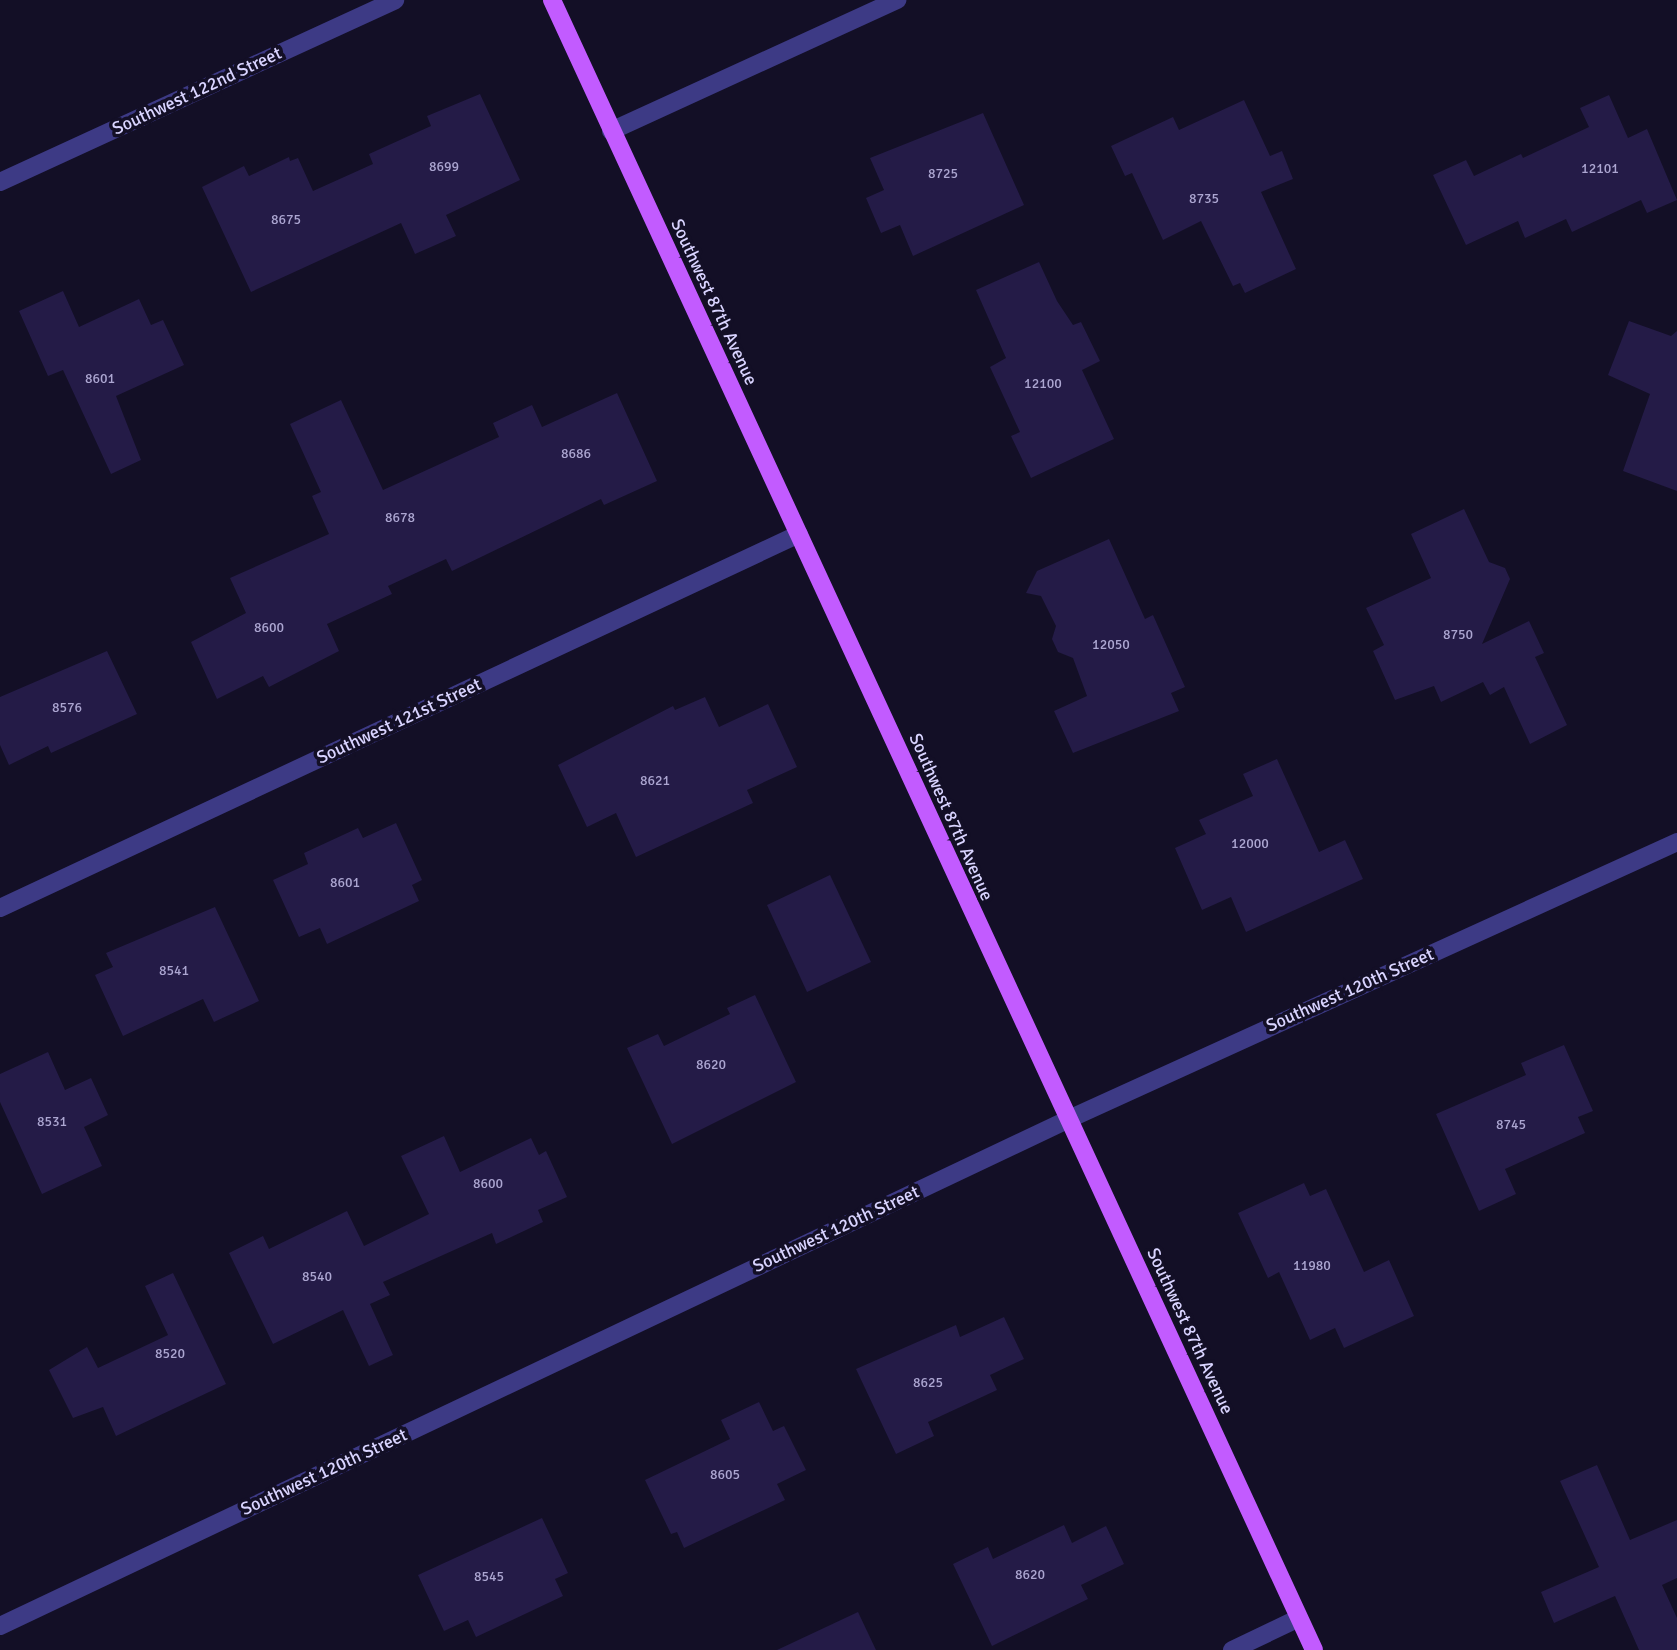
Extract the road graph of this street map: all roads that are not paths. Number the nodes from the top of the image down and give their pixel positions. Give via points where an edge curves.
1 (395, 0) edge
2 (552, 0) edge
3 (897, 0) edge
4 (611, 131) junction
5 (0, 182) edge
6 (799, 534) junction
7 (1677, 842) edge
8 (0, 908) edge
9 (1069, 1118) junction
10 (1299, 1618) junction
11 (0, 1626) edge
12 (1232, 1650) edge
13 (1314, 1650) edge

1 - 5 street, Southwest 122nd Street
2 - 4 main road, Southwest 87th Avenue
3 - 4 street
4 - 6 main road, Southwest 87th Avenue
6 - 8 street, Southwest 121st Street
6 - 9 main road, Southwest 87th Avenue
7 - 9 street, Southwest 120th Street
9 - 10 main road, Southwest 87th Avenue
9 - 11 street, Southwest 120th Street
10 - 12 street
10 - 13 main road, Southwest 87th Avenue

